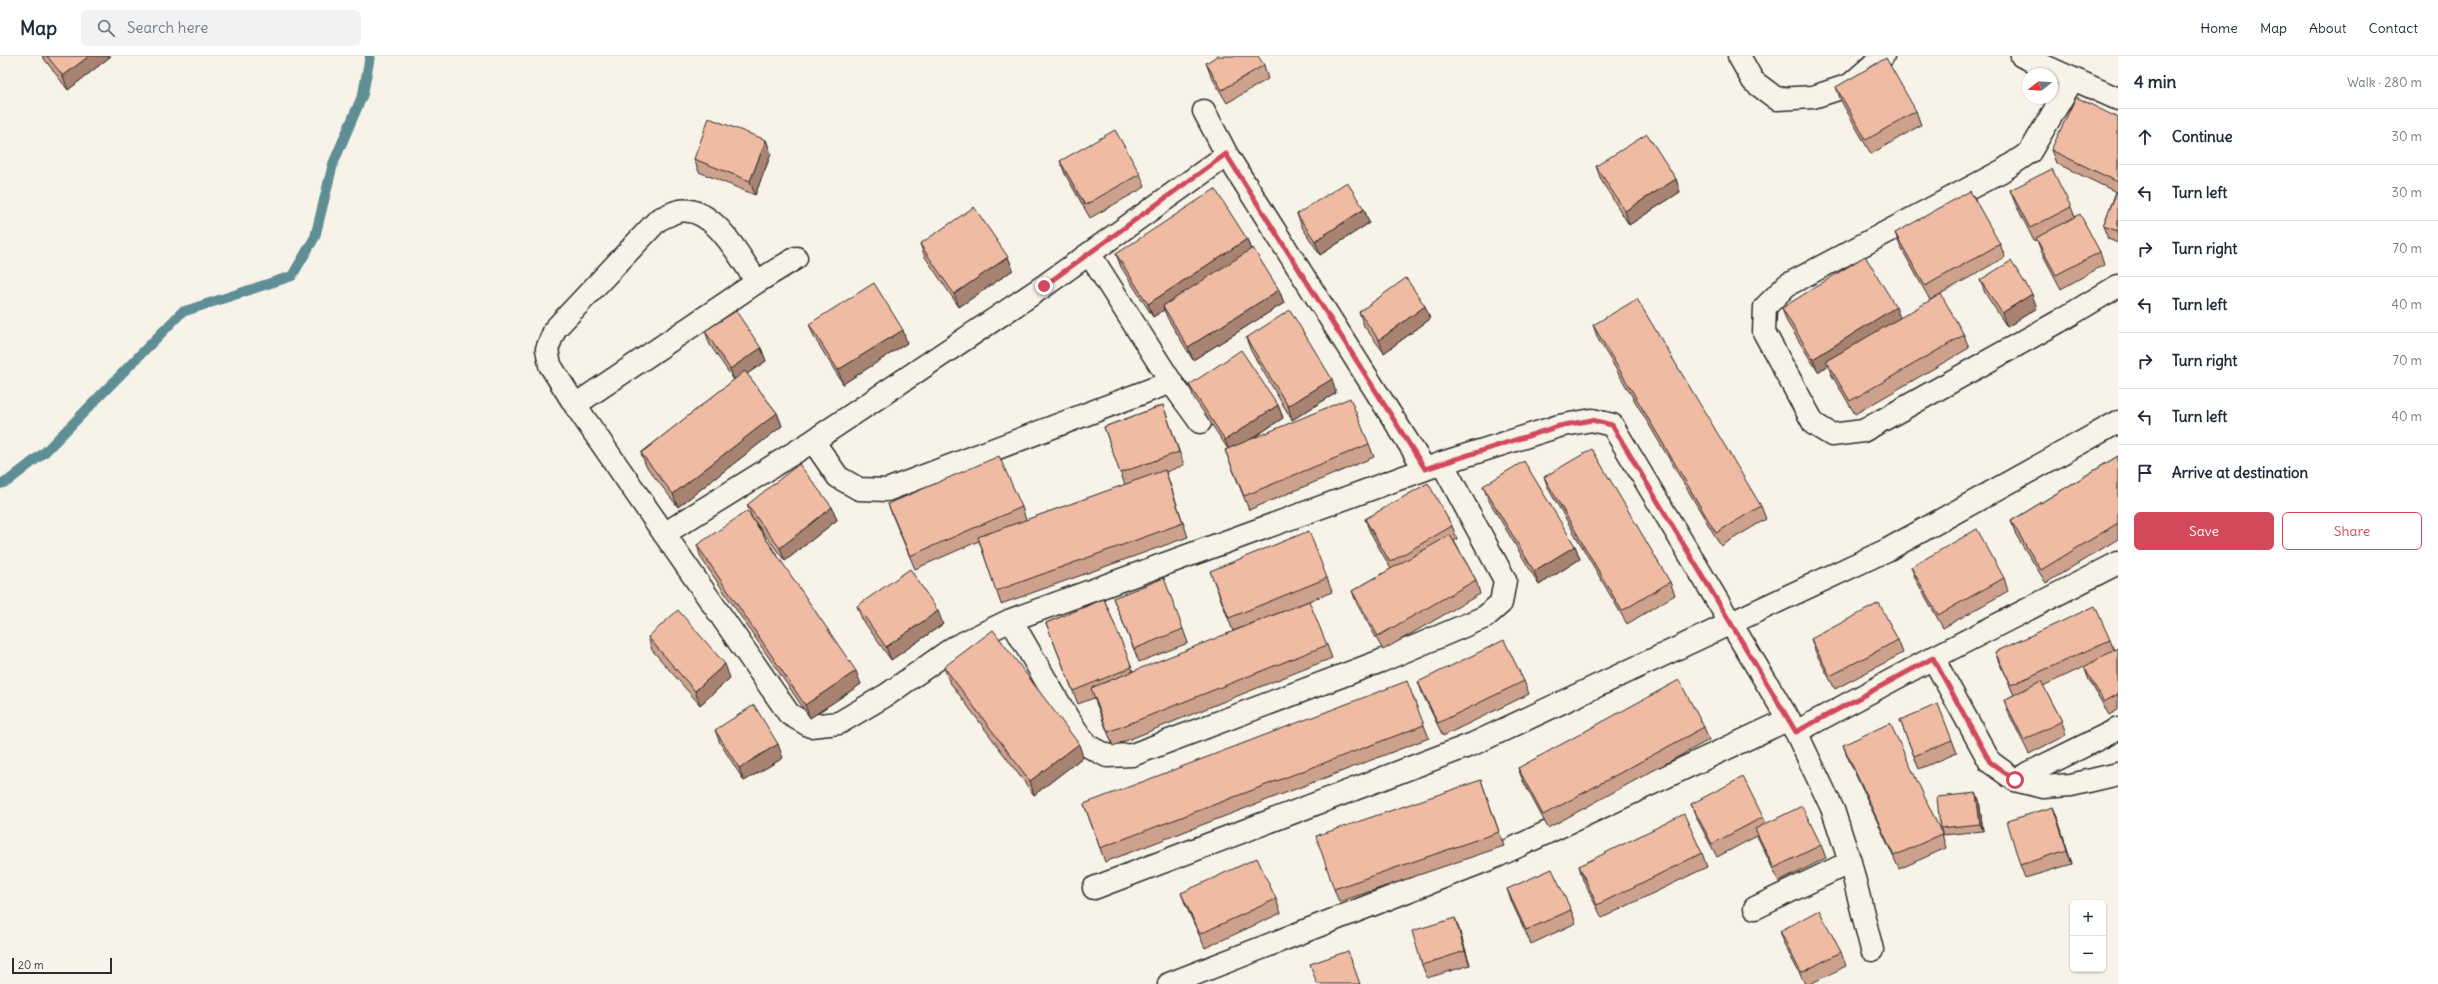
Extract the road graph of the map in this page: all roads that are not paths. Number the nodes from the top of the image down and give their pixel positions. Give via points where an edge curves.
1 (1739, 56) edge
2 (1883, 56) edge
3 (2022, 56) edge
4 (2073, 79) junction
5 (2118, 99) edge
6 (1204, 111) dead end
7 (1226, 154) junction
8 (1090, 255) junction
9 (796, 258) dead end
10 (757, 282) junction
11 (2118, 286) edge
12 (1171, 382) junction
13 (575, 405) junction
14 (1200, 422) dead end
15 (2118, 422) edge
16 (813, 441) junction
17 (1434, 466) junction
18 (664, 534) junction
19 (2118, 563) edge
20 (1011, 620) junction
21 (1730, 623) junction
22 (1933, 658) junction
23 (1792, 726) junction
24 (2118, 729) edge
25 (2118, 774) edge
26 (2015, 780) junction
27 (1850, 862) junction
28 (1094, 888) dead end
29 (1755, 908) dead end
30 (1872, 950) dead end
31 (1169, 984) edge

1 - 2 street via 1753,81 1777,99 1813,97 1850,85
3 - 4 street
4 - 5 street
4 - 11 street via 2030,152 2002,171 1787,285 1765,307 1764,332 1814,424 1832,434 1863,431
6 - 7 street
7 - 8 street
7 - 17 street
8 - 12 street
8 - 16 street
9 - 10 street
10 - 13 street
10 - 13 street via 720,228 702,214 680,211 659,219 555,329 547,349 550,365
12 - 14 street
12 - 16 street via 887,490 859,489 838,477
13 - 18 street
15 - 21 street via 1887,550
16 - 18 street
17 - 20 street
17 - 20 street via 1505,580 1501,602 1484,617 1382,661 1132,755 1107,756 1086,745
17 - 21 street via 1559,426 1592,420 1612,425
18 - 20 street via 789,714 810,726 839,723 888,694 953,648
19 - 22 street
21 - 23 street
21 - 28 street via 1473,744
22 - 23 street
22 - 26 street via 1990,762
23 - 27 street via 1833,810
23 - 31 street via 1497,856
24 - 26 street
25 - 26 street via 2071,785 2043,787
27 - 29 street
27 - 30 street

